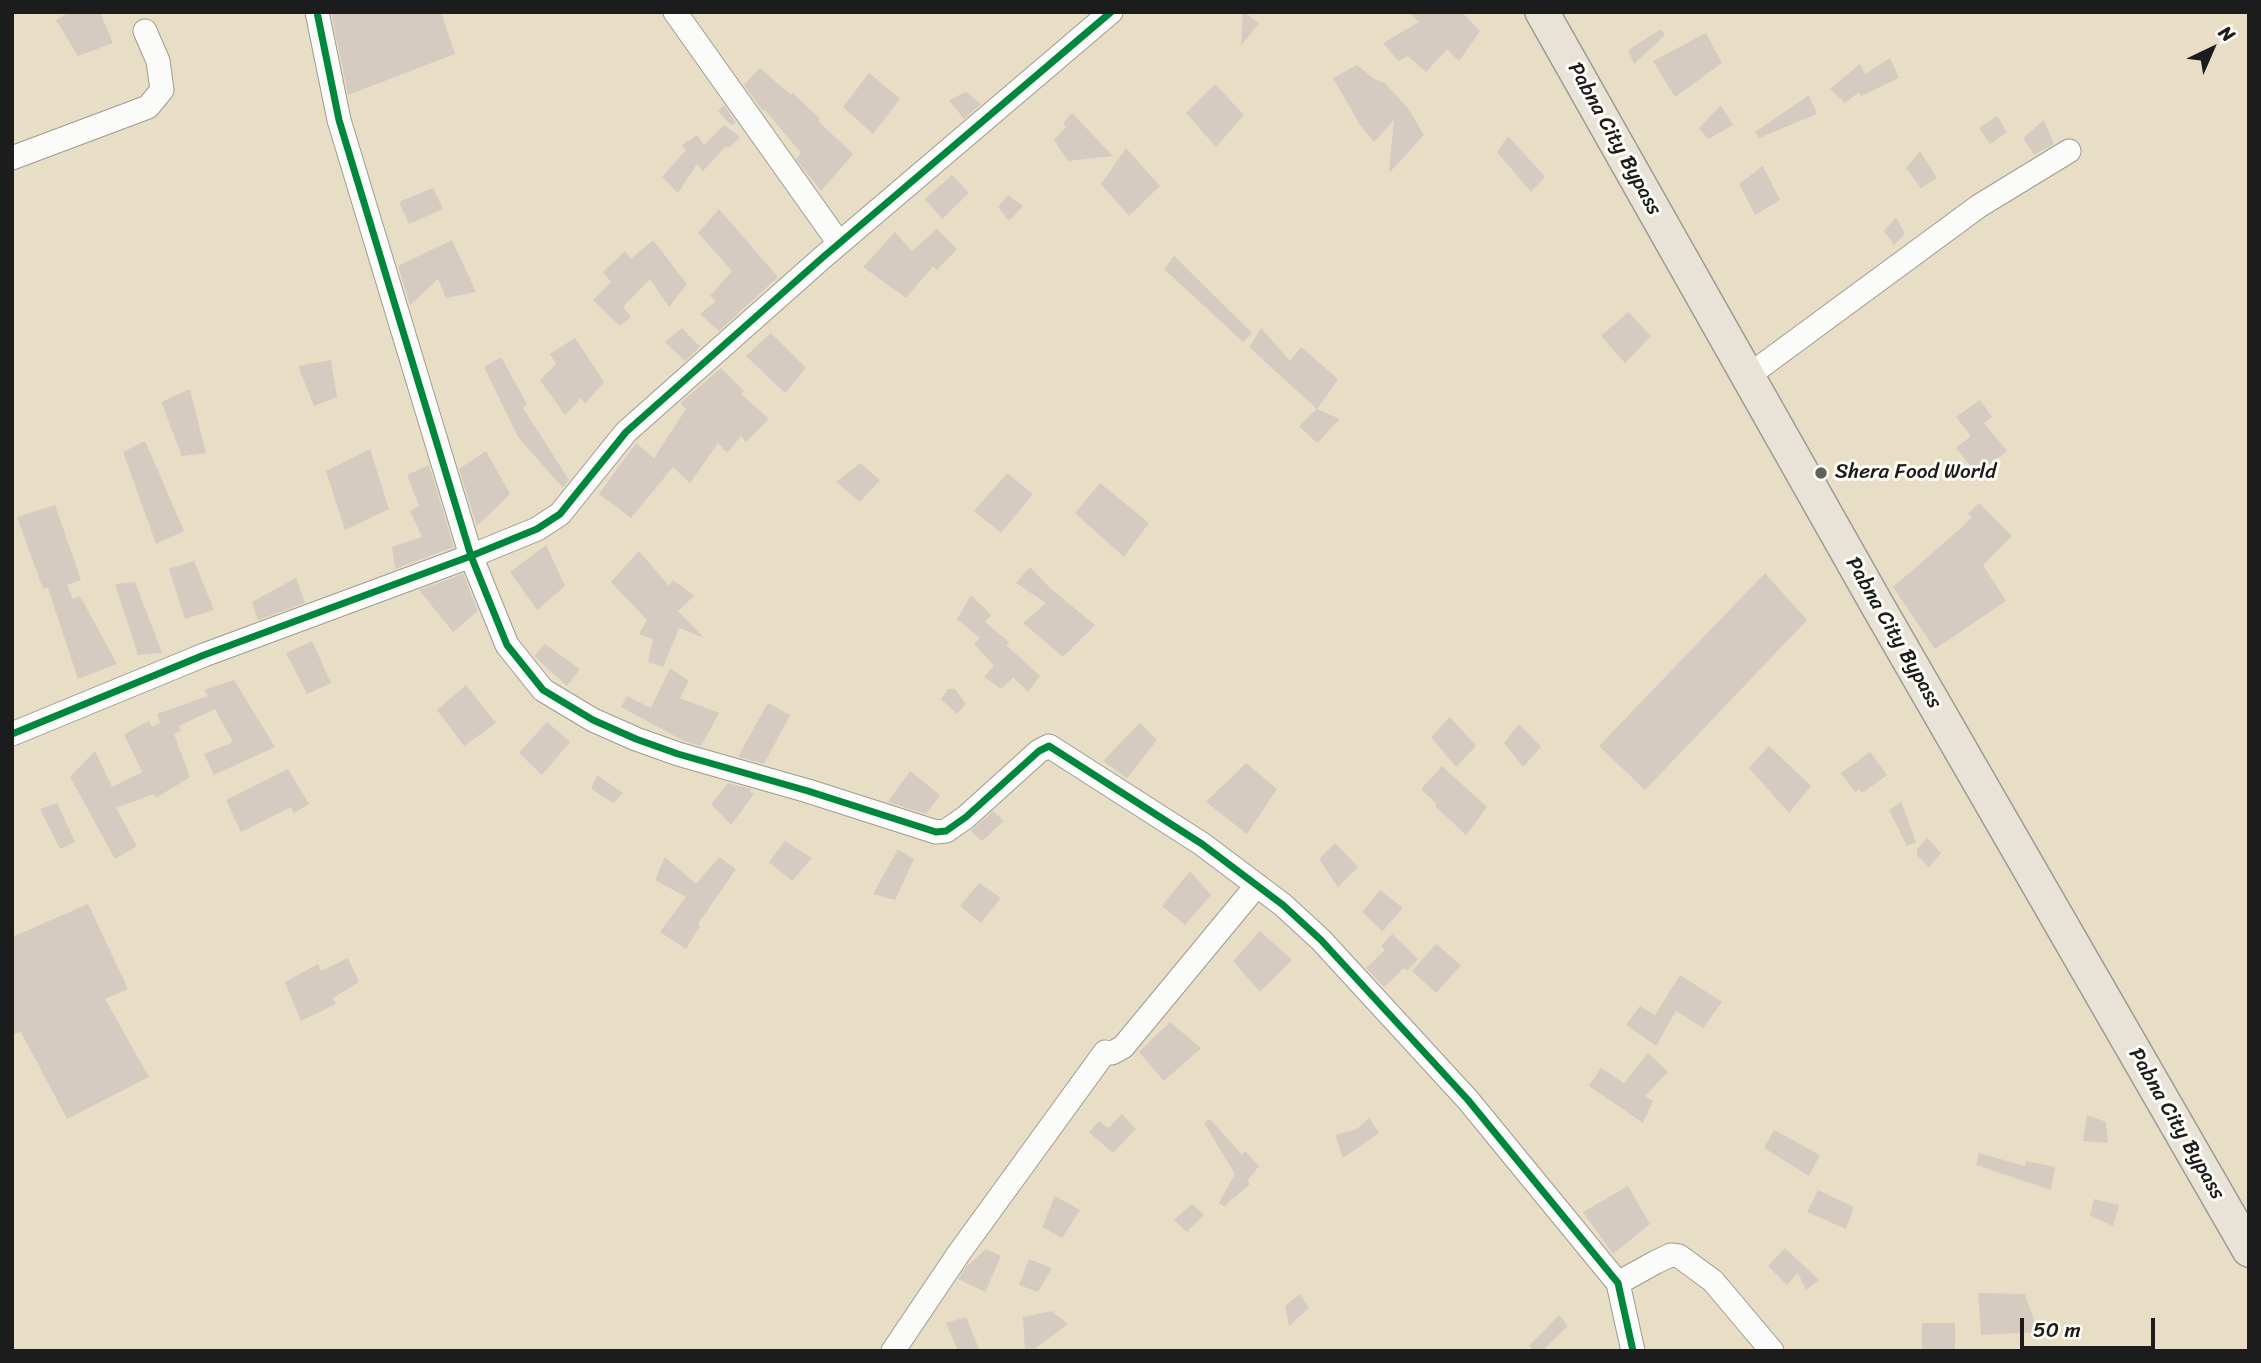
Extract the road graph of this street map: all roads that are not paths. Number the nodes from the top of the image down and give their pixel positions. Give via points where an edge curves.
1 (317, 12) edge
2 (675, 12) edge
3 (1111, 12) edge
4 (1542, 12) edge
5 (145, 32) dead end
6 (2069, 151) dead end
7 (12, 158) edge
8 (839, 243) junction
9 (1748, 376) junction
10 (471, 556) junction
11 (12, 734) edge
12 (1257, 885) junction
13 (2249, 1250) edge
14 (1618, 1283) junction
15 (899, 1347) edge
16 (1633, 1351) edge
17 (1772, 1351) edge

1 - 10 street via 339,120
2 - 8 street
3 - 8 street
4 - 9 highway, Pabna City Bypass
5 - 7 street via 158,61 162,90 148,107
6 - 9 street via 1979,206
8 - 10 street via 626,432 559,514 537,529
9 - 13 highway, Pabna City Bypass
10 - 11 street via 204,655
10 - 12 street via 507,645 543,690 636,739 936,832 967,817 1049,746 1202,844
12 - 14 street via 1321,940 1468,1100
12 - 15 street via 1123,1047 1105,1052 959,1252
14 - 16 street
14 - 17 street via 1663,1258 1679,1256 1713,1281

